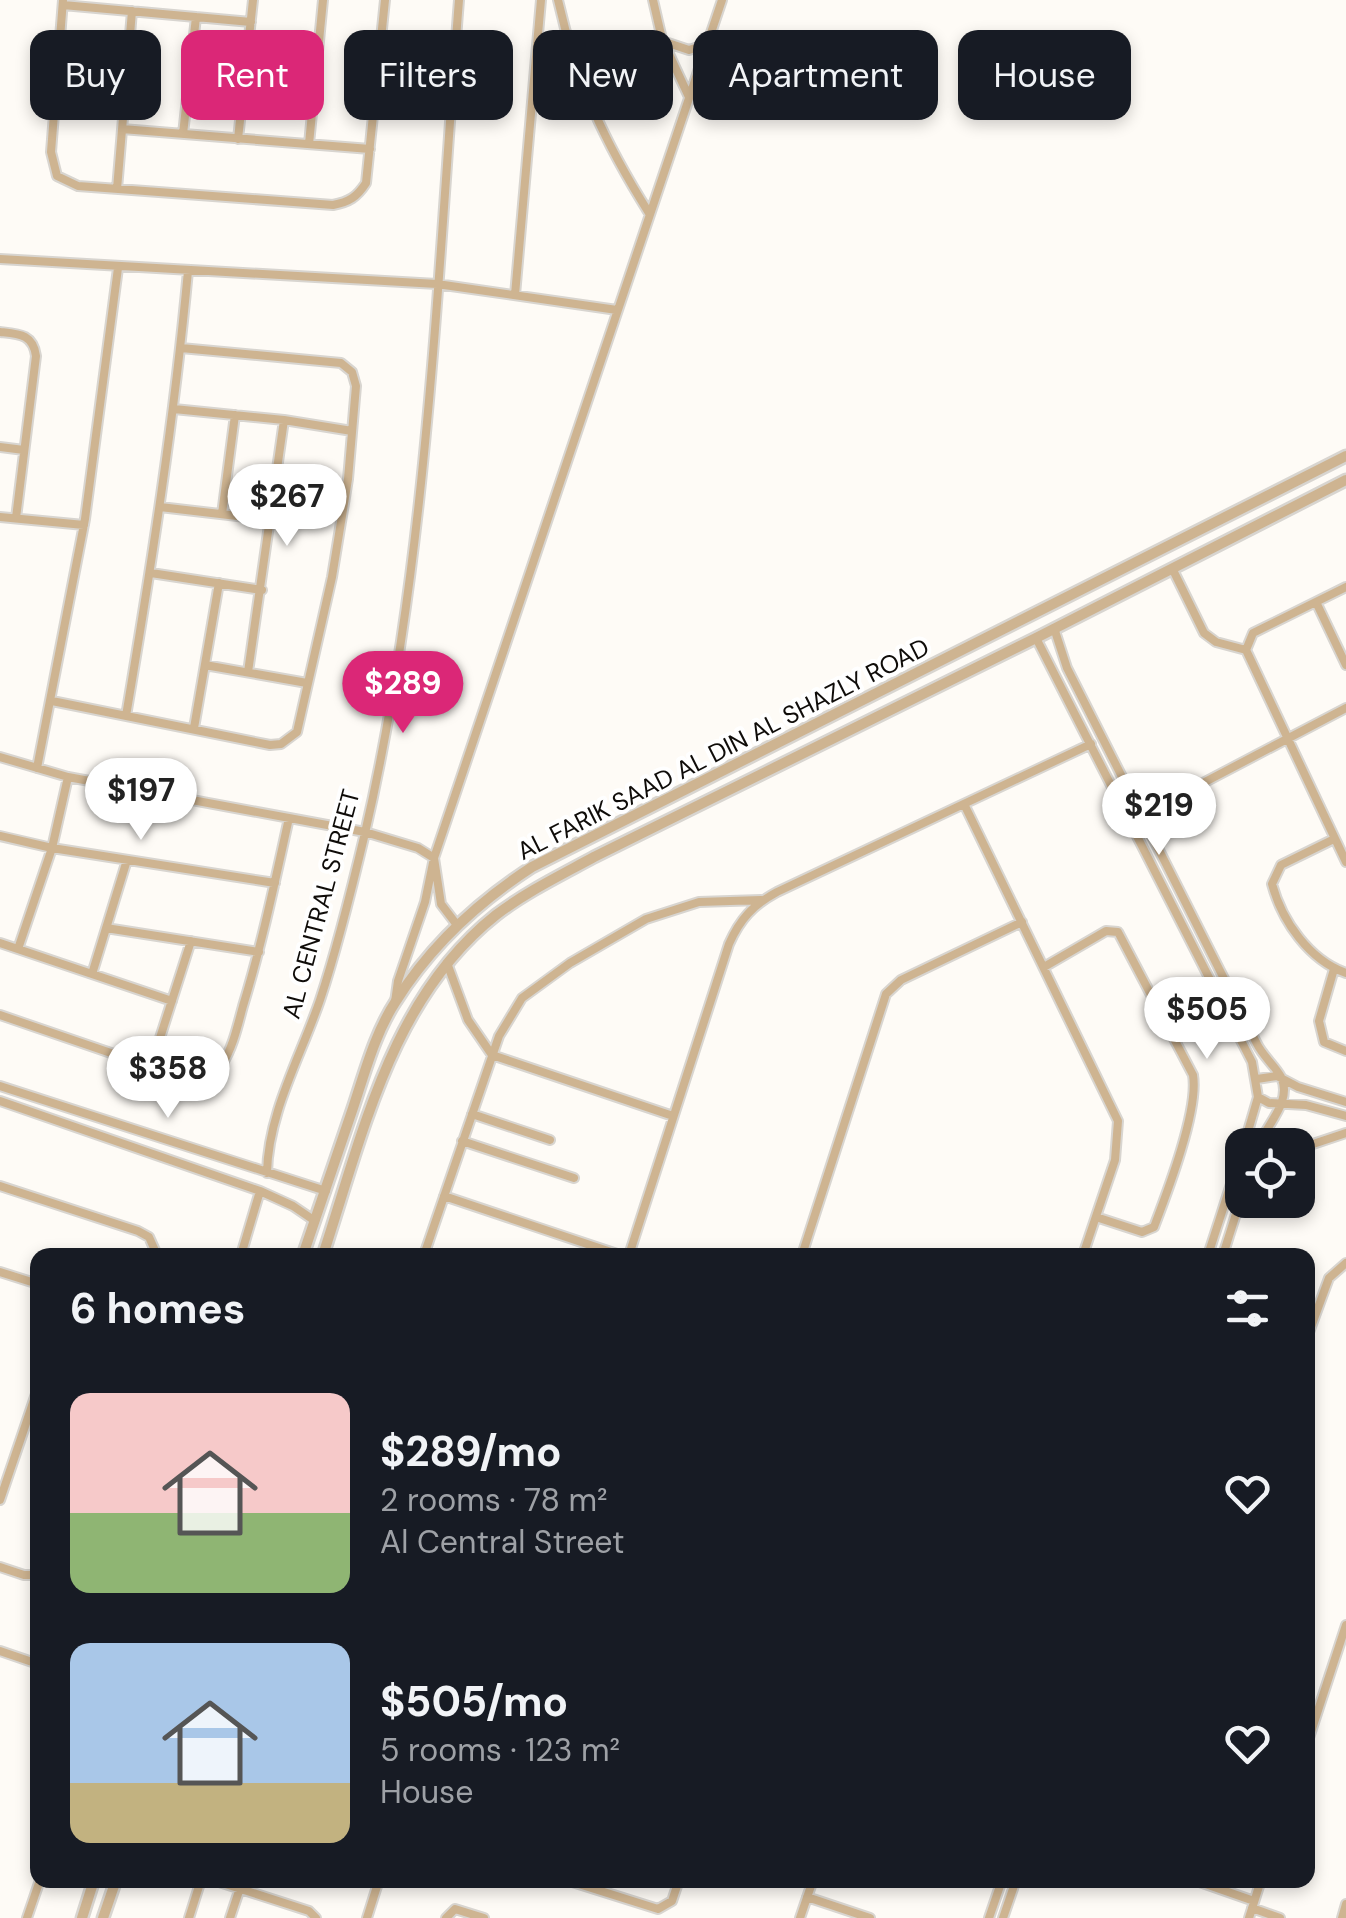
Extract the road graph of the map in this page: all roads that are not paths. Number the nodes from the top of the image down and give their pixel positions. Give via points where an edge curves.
1 (253, 0) edge
2 (322, 0) edge
3 (384, 0) edge
4 (459, 0) edge
5 (540, 0) edge
6 (558, 0) edge
7 (653, 0) edge
8 (722, 0) edge
9 (63, 2) edge
10 (132, 11) junction
11 (196, 17) junction
12 (251, 22) junction
13 (660, 30) edge
14 (712, 30) edge
15 (673, 63) edge
16 (693, 86) edge
17 (689, 97) junction
18 (122, 130) junction
19 (183, 134) junction
20 (238, 139) junction
21 (308, 144) junction
22 (370, 149) junction
23 (118, 189) junction
24 (650, 213) junction
25 (0, 258) edge
26 (118, 268) junction
27 (188, 271) junction
28 (437, 284) junction
29 (515, 295) junction
30 (617, 310) junction
31 (0, 332) edge
32 (181, 348) junction
33 (174, 409) junction
34 (235, 415) junction
35 (284, 420) junction
36 (352, 431) junction
37 (0, 447) edge
38 (24, 450) junction
39 (1346, 456) edge
40 (1346, 480) edge
41 (160, 507) junction
42 (222, 514) junction
43 (0, 517) edge
44 (16, 518) junction
45 (272, 520) junction
46 (84, 525) junction
47 (1172, 568) junction
48 (151, 573) junction
49 (219, 583) junction
50 (1346, 587) edge
51 (262, 590) junction
52 (1316, 602) junction
53 (1054, 628) junction
54 (1036, 638) junction
55 (1246, 650) junction
56 (204, 665) junction
57 (1346, 665) edge
58 (1067, 668) junction
59 (248, 672) junction
60 (1055, 675) junction
61 (307, 683) junction
62 (52, 701) junction
63 (1346, 708) edge
64 (126, 716) junction
65 (194, 728) junction
66 (1287, 738) junction
67 (1092, 744) junction
68 (0, 757) edge
69 (37, 768) junction
70 (713, 776) junction
71 (1123, 776) junction
72 (68, 777) junction
73 (1111, 782) junction
74 (684, 790) junction
75 (722, 794) junction
76 (964, 804) junction
77 (689, 810) junction
78 (1142, 814) junction
79 (289, 818) junction
80 (366, 832) junction
81 (0, 836) edge
82 (1334, 839) junction
83 (52, 848) junction
84 (434, 858) junction
85 (128, 860) junction
86 (1346, 862) edge
87 (1166, 863) junction
88 (1156, 869) junction
89 (1173, 876) junction
90 (1162, 881) junction
91 (274, 884) junction
92 (762, 900) junction
93 (1022, 922) junction
94 (458, 925) junction
95 (106, 928) junction
96 (191, 941) junction
97 (0, 943) edge
98 (18, 949) junction
99 (259, 952) junction
100 (447, 963) junction
101 (1044, 967) junction
102 (1334, 968) junction
103 (1346, 973) edge
104 (92, 974) junction
105 (172, 1001) junction
106 (395, 1002) junction
107 (0, 1015) edge
108 (1260, 1049) junction
109 (1346, 1051) edge
110 (1248, 1054) junction
111 (492, 1055) junction
112 (150, 1066) junction
113 (1281, 1078) junction
114 (1257, 1079) junction
115 (0, 1086) edge
116 (1310, 1091) junction
117 (1258, 1097) junction
118 (0, 1101) edge
119 (1346, 1102) edge
120 (1281, 1103) junction
121 (1308, 1105) junction
122 (351, 1114) junction
123 (472, 1114) junction
124 (674, 1116) junction
125 (1346, 1116) edge
126 (367, 1123) junction
127 (1250, 1128) edge
128 (1266, 1128) edge
129 (1346, 1133) edge
130 (550, 1140) dead end
131 (462, 1142) junction
132 (1315, 1143) edge
133 (338, 1151) junction
134 (355, 1160) junction
135 (267, 1173) junction
136 (574, 1178) dead end
137 (302, 1184) junction
138 (0, 1186) edge
139 (260, 1191) junction
140 (326, 1191) junction
141 (444, 1196) junction
142 (1225, 1203) edge
143 (293, 1206) junction
144 (1096, 1217) junction
145 (1235, 1218) edge
146 (314, 1222) junction
147 (153, 1248) edge
148 (243, 1248) edge
149 (305, 1248) edge
150 (325, 1248) edge
151 (426, 1248) edge
152 (599, 1248) edge
153 (631, 1248) edge
154 (804, 1248) edge
155 (1085, 1248) edge
156 (1210, 1248) edge
157 (1225, 1248) edge
158 (1346, 1263) edge
159 (0, 1272) edge
160 (30, 1281) edge
161 (1315, 1316) edge
162 (30, 1410) edge
163 (2, 1486) edge
164 (0, 1500) edge
165 (0, 1567) edge
166 (30, 1574) edge
167 (1346, 1625) edge
168 (1343, 1645) edge
169 (0, 1651) edge
170 (30, 1661) edge
171 (1315, 1722) edge
172 (37, 1888) edge
173 (91, 1888) edge
174 (113, 1888) edge
175 (198, 1888) edge
176 (240, 1888) joint
177 (376, 1888) edge
178 (591, 1888) edge
179 (676, 1888) edge
180 (810, 1888) edge
181 (999, 1888) edge
182 (1013, 1888) edge
183 (1210, 1888) edge
184 (807, 1897) junction
185 (1346, 1904) edge
186 (1252, 1909) edge
187 (27, 1918) edge
188 (82, 1918) edge
189 (103, 1918) edge
190 (189, 1918) edge
191 (230, 1918) edge
192 (316, 1918) edge
193 (367, 1918) edge
194 (446, 1918) edge
195 (484, 1918) edge
196 (800, 1918) edge
197 (870, 1918) edge
198 (989, 1918) edge
199 (1003, 1918) edge
200 (1280, 1918) edge
201 (1342, 1918) edge

1 - 12 street
2 - 21 street
3 - 22 street
4 - 28 street, AL CENTRAL STREET
5 - 29 street
6 - 24 street via 589,105
7 - 13 street
8 - 14 street
9 - 10 street
9 - 23 street via 52,166 67,183
10 - 11 street
10 - 18 street
11 - 12 street
11 - 19 street
12 - 20 street
15 - 17 street
16 - 17 street
17 - 24 street
18 - 19 street
18 - 23 street
19 - 20 street
20 - 21 street
21 - 22 street
22 - 23 street via 366,184 333,205
24 - 30 street
25 - 26 street
26 - 27 street
26 - 46 street
27 - 28 street
27 - 32 street
28 - 29 street
28 - 80 street, AL CENTRAL STREET via 412,575
29 - 30 street
30 - 84 street
31 - 38 street via 27,336 34,345
32 - 33 street
32 - 36 street via 340,363 356,386
33 - 34 street
33 - 41 street
34 - 35 street
34 - 42 street
35 - 36 street
35 - 45 street
36 - 61 street via 332,577
37 - 38 street
38 - 44 street
39 - 70 street, AL FARIK SAAD AL DIN AL SHAZLY ROAD
40 - 47 street, AL FARIK SAAD AL DIN AL SHAZLY ROAD
41 - 42 street
41 - 48 street
42 - 45 street
43 - 44 street
44 - 46 street
45 - 51 street
46 - 62 street
47 - 53 street, AL FARIK SAAD AL DIN AL SHAZLY ROAD
47 - 55 street via 1204,633
48 - 49 street
48 - 64 street
49 - 51 street
49 - 56 street
50 - 52 street
51 - 59 street
52 - 55 street via 1253,633
52 - 57 street
53 - 54 street, AL FARIK SAAD AL DIN AL SHAZLY ROAD
53 - 58 street
54 - 60 street
54 - 75 street, AL FARIK SAAD AL DIN AL SHAZLY ROAD
55 - 66 street
56 - 59 street
56 - 65 street
58 - 60 street
58 - 71 street
59 - 61 street
60 - 67 street
61 - 65 street via 297,732 282,744
62 - 64 street
62 - 69 street
63 - 66 street
64 - 65 street
66 - 78 street
66 - 82 street
67 - 73 street
67 - 76 street
68 - 69 street
69 - 72 street
70 - 74 street, AL FARIK SAAD AL DIN AL SHAZLY ROAD
70 - 75 street via 712,788
71 - 73 street
71 - 78 street
72 - 79 street
72 - 83 street
73 - 88 street
74 - 77 street via 694,797
74 - 94 street, AL FARIK SAAD AL DIN AL SHAZLY ROAD via 532,866
75 - 77 street, AL FARIK SAAD AL DIN AL SHAZLY ROAD
76 - 92 street
76 - 93 street
77 - 100 street, AL FARIK SAAD AL DIN AL SHAZLY ROAD via 535,889 476,932
78 - 87 street
79 - 80 street
79 - 91 street
80 - 84 street
80 - 135 street, AL CENTRAL STREET via 321,998 274,1122
81 - 83 street
82 - 86 street
82 - 102 street via 1281,865 1272,884 1309,951
83 - 85 street
83 - 98 street
84 - 94 street via 442,904
84 - 106 street
85 - 91 street
85 - 95 street
87 - 88 street
87 - 89 street
88 - 90 street
89 - 90 street
89 - 108 street
90 - 110 street
91 - 99 street
92 - 111 street via 699,902 632,926 522,998
92 - 124 street via 733,934
93 - 101 street
93 - 154 street via 901,980 886,994
94 - 106 street, AL FARIK SAAD AL DIN AL SHAZLY ROAD
95 - 96 street
95 - 104 street
96 - 99 street
96 - 105 street
97 - 98 street
98 - 104 street
99 - 112 street via 236,1030 212,1074 196,1080
100 - 111 street via 468,1020
100 - 126 street, AL FARIK SAAD AL DIN AL SHAZLY ROAD via 408,1020
101 - 144 street via 1118,1121 1115,1160
101 - 144 street via 1106,931 1118,932 1193,1076 1194,1100 1154,1228 1142,1232
102 - 103 street
102 - 109 street via 1318,1028 1324,1042
104 - 105 street
105 - 112 street
106 - 122 street, AL FARIK SAAD AL DIN AL SHAZLY ROAD
107 - 112 street
108 - 110 street
108 - 113 street
110 - 114 street
111 - 123 street
111 - 124 street
113 - 114 street
113 - 116 street
113 - 120 street
114 - 117 street
115 - 135 street
116 - 119 street
116 - 121 street
117 - 120 street
117 - 127 street
118 - 139 street
120 - 121 street
120 - 128 street
121 - 125 street
122 - 126 street via 354,1127
122 - 133 street, AL FARIK SAAD AL DIN AL SHAZLY ROAD
123 - 130 street
123 - 131 street
124 - 153 street
126 - 134 street, AL FARIK SAAD AL DIN AL SHAZLY ROAD
129 - 132 street
131 - 136 street
131 - 141 street
133 - 134 street via 350,1148
133 - 140 street, AL FARIK SAAD AL DIN AL SHAZLY ROAD
134 - 150 street, AL FARIK SAAD AL DIN AL SHAZLY ROAD
135 - 137 street
137 - 140 street
137 - 143 street
138 - 147 street via 138,1231
139 - 143 street
139 - 148 street
140 - 146 street, AL FARIK SAAD AL DIN AL SHAZLY ROAD
141 - 151 street
141 - 152 street
142 - 156 street
143 - 146 street
144 - 155 street
145 - 157 street
146 - 149 street, AL FARIK SAAD AL DIN AL SHAZLY ROAD
158 - 161 street via 1329,1278
159 - 160 street
162 - 163 street
163 - 164 street
165 - 166 street
167 - 168 street
168 - 171 street
169 - 170 street
172 - 187 street
173 - 188 street
174 - 189 street
175 - 190 street
176 - 191 street
176 - 192 street
177 - 193 street
178 - 179 street via 658,1909 672,1901
180 - 184 street
181 - 198 street
182 - 199 street
183 - 186 street
184 - 196 street
184 - 197 street
185 - 201 street
186 - 200 street
194 - 195 street via 455,1909

